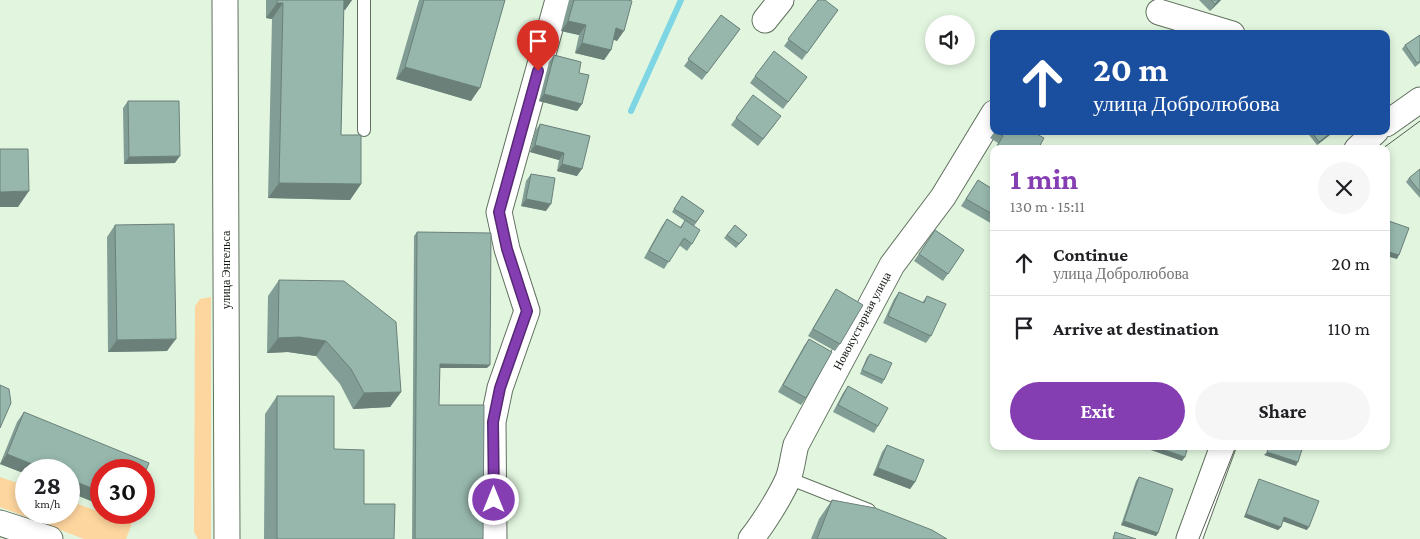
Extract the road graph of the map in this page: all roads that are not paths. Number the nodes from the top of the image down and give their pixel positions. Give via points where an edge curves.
1 (225, 0) edge
2 (364, 0) edge
3 (558, 0) edge
4 (781, 0) edge
5 (1160, 12) dead end
6 (765, 20) dead end
7 (1219, 30) edge
8 (1420, 100) edge
9 (990, 120) edge
10 (1390, 122) edge
11 (364, 130) dead end
12 (1222, 450) edge
13 (788, 478) junction
14 (878, 514) edge
15 (0, 523) edge
16 (50, 539) edge
17 (227, 539) edge
18 (494, 539) edge
19 (751, 539) edge
20 (1189, 539) edge

1 - 17 street, улица Энгельса
2 - 11 lane
3 - 18 street via 499,212 527,311 500,388 493,422
4 - 6 street
5 - 7 street
8 - 10 street
9 - 13 street, Новокустарная улица via 943,197 892,265 796,445
12 - 20 street
13 - 14 lane
13 - 19 street, Новокустарная улица
15 - 16 street

